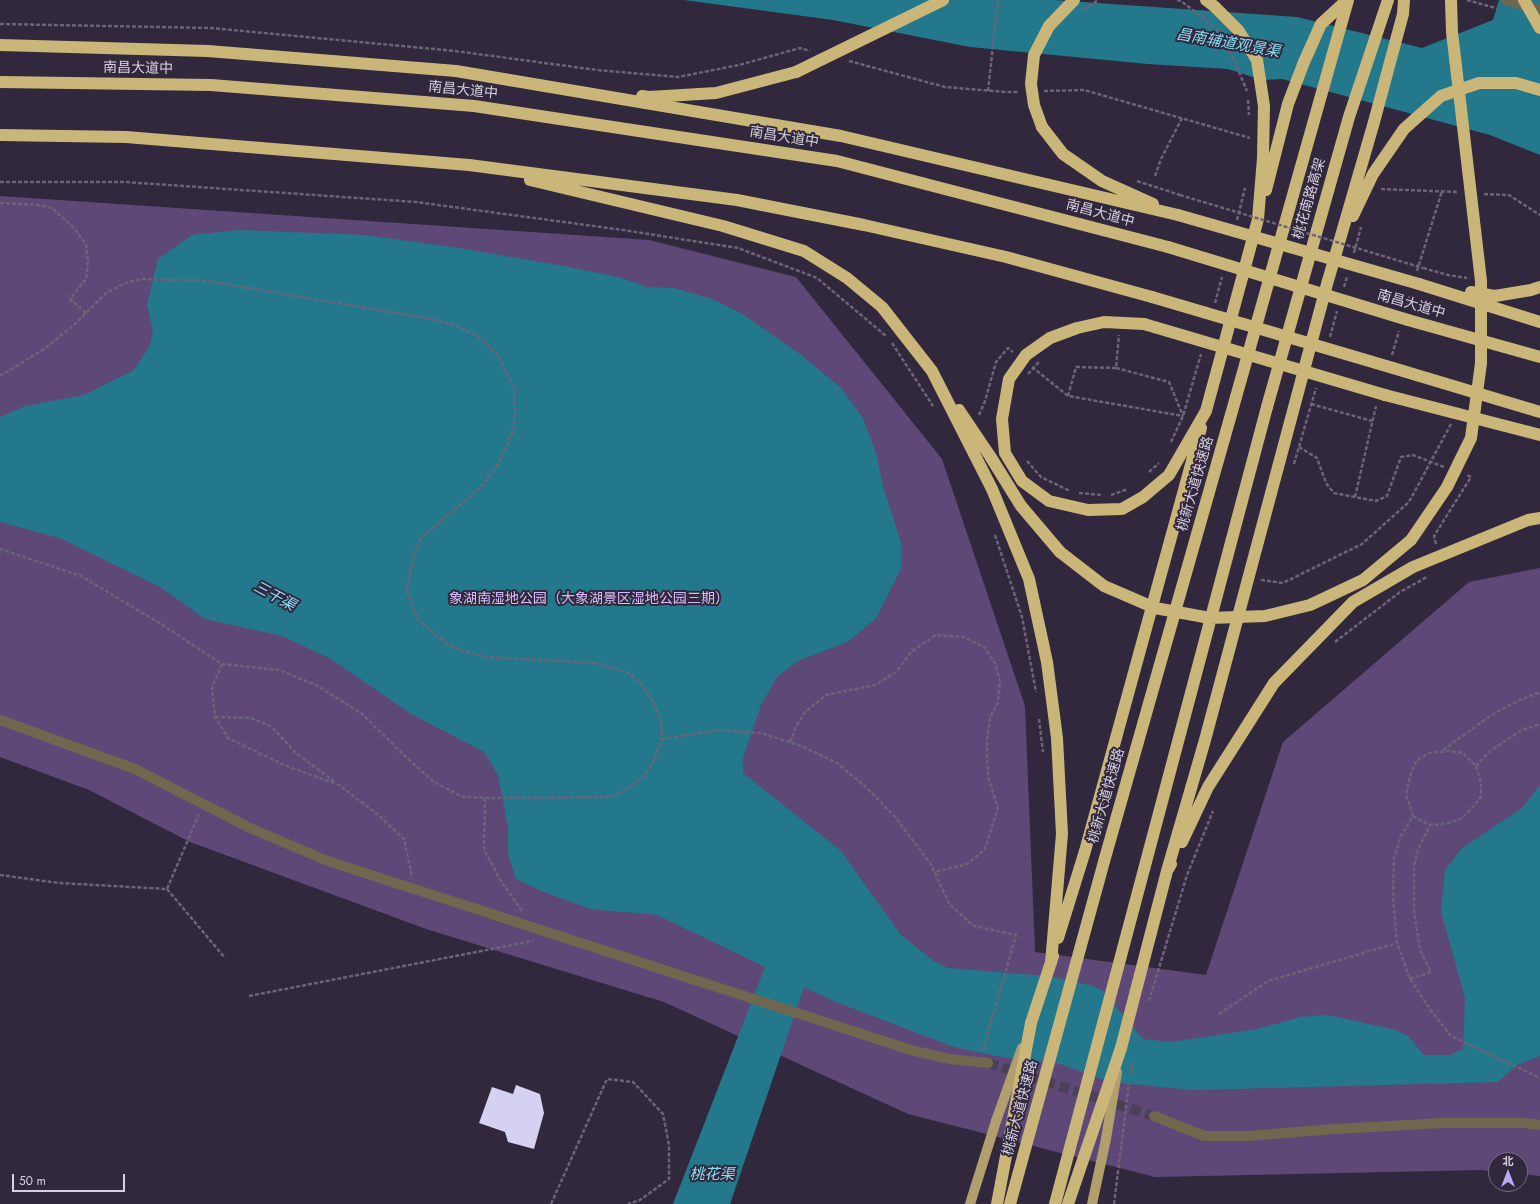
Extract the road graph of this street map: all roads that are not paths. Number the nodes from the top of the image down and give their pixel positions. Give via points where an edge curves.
1 (943, 0) edge
2 (1074, 0) edge
3 (1206, 0) edge
4 (1348, 0) edge
5 (1404, 0) edge
6 (1451, 0) edge
7 (1506, 0) edge
8 (1524, 0) edge
9 (1386, 4) edge
10 (1540, 10) edge
11 (1540, 28) edge
12 (0, 45) edge
13 (456, 71) junction
14 (0, 82) edge
15 (1540, 90) edge
16 (0, 135) edge
17 (469, 165) junction
18 (1178, 215) junction
19 (1258, 219) junction
20 (1416, 283) junction
21 (1327, 284) junction
22 (1540, 287) edge
23 (1540, 322) edge
24 (1540, 357) edge
25 (932, 371) junction
26 (1236, 397) joint
27 (1206, 411) junction
28 (1540, 412) edge
29 (1540, 435) edge
30 (1540, 518) edge
31 (0, 720) edge
32 (1168, 871) junction
33 (1050, 963) junction
34 (1031, 1023) junction
35 (1121, 1048) junction
36 (984, 1062) tunnel mouth
37 (1154, 1116) tunnel mouth
38 (1540, 1125) edge
39 (970, 1204) edge
40 (997, 1204) edge
41 (1010, 1204) edge
42 (1055, 1204) edge
43 (1068, 1204) edge
44 (1092, 1204) edge

1 - 13 highway, bridge via 796,72 716,93 649,97
2 - 18 highway, bridge via 1049,26 1034,56 1031,84 1034,105 1042,127 1063,154 1102,180
3 - 19 highway via 1238,30 1256,60 1264,106
4 - 19 highway via 1321,24 1304,62 1288,104
4 - 26 highway, 桃花南路高架
5 - 21 highway via 1374,122
6 - 25 highway, bridge via 1452,32 1481,281 1481,363 1471,438 1447,487 1411,540 1363,580 1310,606 1265,616 1210,618 1155,608 1104,586 1060,552 1021,506
7 - 10 street
8 - 11 highway, bridge
9 - 42 highway, 桃花南路高架, bridge via 1349,117 1267,407
12 - 13 highway via 208,52
13 - 18 highway via 841,136
14 - 24 highway, 南昌大道中, bridge via 211,85 474,106 837,161 1168,247 1404,325
15 - 21 highway via 1516,83 1479,83 1441,96 1404,128 1373,174
16 - 17 highway via 126,137
17 - 25 highway via 723,226 804,251 847,278 882,307
17 - 28 highway, bridge via 737,200 1006,257 1392,364
18 - 20 highway, bridge
19 - 27 highway
20 - 22 highway via 1495,296
20 - 23 highway
21 - 32 highway
25 - 33 highway via 992,489 1029,579 1047,662 1057,738 1062,834
26 - 41 highway, 桃新大道快速路, bridge
27 - 29 highway, bridge via 1169,475 1143,497 1122,509 1088,510 1049,501 1022,481 1005,453 1002,419 1009,379 1026,355 1050,338 1104,322 1144,324 1385,395
27 - 33 highway via 1085,851
30 - 32 highway via 1528,520 1413,567 1353,602 1274,683 1208,787
31 - 36 street via 135,769 250,828 328,860 914,1051 950,1059
32 - 35 highway
33 - 34 highway
34 - 39 main road, bridge
34 - 40 highway, bridge
35 - 43 highway, bridge
35 - 44 main road, bridge
37 - 38 street via 1204,1136 1248,1136 1443,1123

